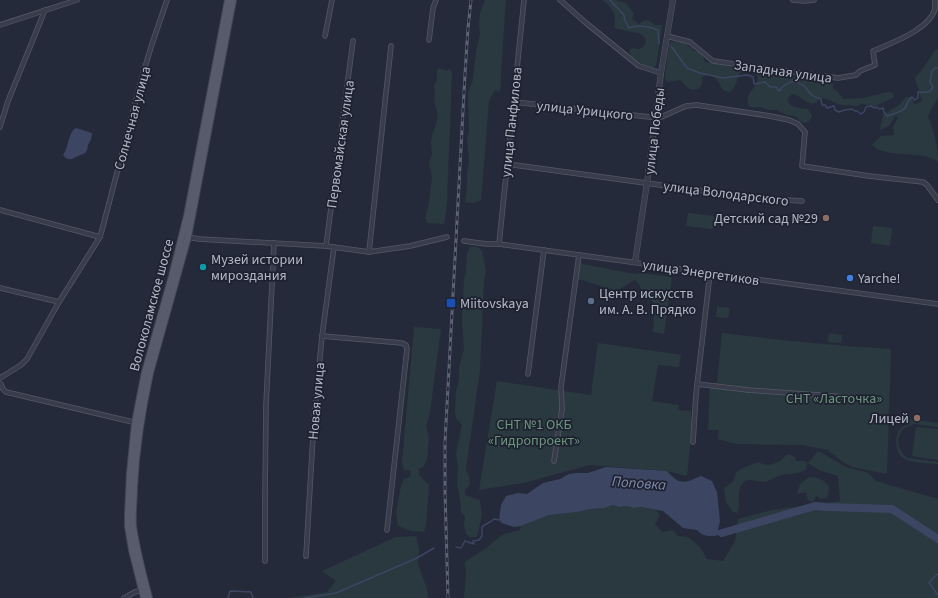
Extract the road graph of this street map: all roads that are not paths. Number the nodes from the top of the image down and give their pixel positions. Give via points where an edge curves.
1 (77, 0) edge
2 (167, 0) edge
3 (228, 0) edge
4 (233, 0) edge
5 (332, 0) edge
6 (436, 0) edge
7 (524, 0) edge
8 (560, 0) edge
9 (672, 0) edge
10 (793, 0) edge
11 (814, 0) edge
12 (935, 0) edge
13 (45, 10) junction
14 (227, 19) junction
15 (0, 25) edge
16 (325, 36) dead end
17 (667, 36) junction
18 (429, 40) dead end
19 (353, 41) dead end
20 (392, 46) dead end
21 (661, 73) junction
22 (514, 102) junction
23 (656, 117) junction
24 (0, 127) edge
25 (507, 164) junction
26 (647, 183) junction
27 (938, 200) edge
28 (802, 201) dead end
29 (0, 210) edge
30 (185, 236) junction
31 (100, 237) junction
32 (447, 237) dead end
33 (464, 241) dead end
34 (274, 243) junction
35 (499, 244) junction
36 (326, 246) junction
37 (334, 247) junction
38 (544, 250) junction
39 (369, 252) junction
40 (579, 255) junction
41 (635, 262) junction
42 (710, 273) junction
43 (0, 288) edge
44 (59, 302) junction
45 (938, 304) edge
46 (322, 336) junction
47 (528, 374) dead end
48 (0, 381) edge
49 (697, 384) junction
50 (874, 399) dead end
51 (138, 423) junction
52 (693, 442) dead end
53 (554, 461) dead end
54 (387, 530) dead end
55 (306, 556) dead end
56 (265, 561) dead end
57 (142, 590) junction
58 (124, 598) edge
59 (144, 598) edge
60 (149, 598) edge

1 - 13 street
2 - 31 street, Солнечная улица via 142,77
3 - 14 main road
4 - 14 main road
5 - 16 street
6 - 18 street
7 - 22 street, улица Панфилова
8 - 21 street via 638,66
9 - 17 street, улица Победы
10 - 11 street
12 - 17 street, Западная улица via 935,9 931,17 920,28 873,51 875,65 856,75 838,78 713,61 690,42
13 - 15 street
13 - 24 street
14 - 30 main road, Волоколамское шоссе
17 - 21 street, улица Победы
19 - 36 street, Первомайская улица
20 - 39 street
21 - 23 street, улица Победы
22 - 23 street, улица Урицкого
22 - 25 street, улица Панфилова
23 - 26 street, улица Победы
23 - 27 street via 686,106 697,105 789,120 798,124 805,132 802,166 923,182
25 - 26 street, улица Володарского
25 - 35 street, улица Панфилова
26 - 28 street, улица Володарского via 745,197
26 - 41 street, улица Победы
29 - 31 street
30 - 34 street
30 - 51 main road, Волоколамское шоссе
31 - 44 street, Солнечная улица
32 - 39 street
33 - 35 street, улица Энергетиков
34 - 36 street
34 - 56 street via 266,405
35 - 38 street, улица Энергетиков
36 - 37 street
37 - 39 street
37 - 46 street, Новая улица
38 - 40 street, улица Энергетиков
38 - 47 street
40 - 41 street, улица Энергетиков
40 - 53 street
41 - 42 street, улица Энергетиков
42 - 45 street, улица Энергетиков
42 - 49 street
43 - 44 street
44 - 48 street, Солнечная улица via 27,359
46 - 54 street via 406,345
46 - 55 street, Новая улица
48 - 51 street via 6,392
49 - 50 street
49 - 52 street
51 - 57 main road, Волоколамское шоссе via 130,473 128,526
51 - 60 main road, Волоколамское шоссе via 133,525
57 - 58 street
57 - 59 main road, Волоколамское шоссе

